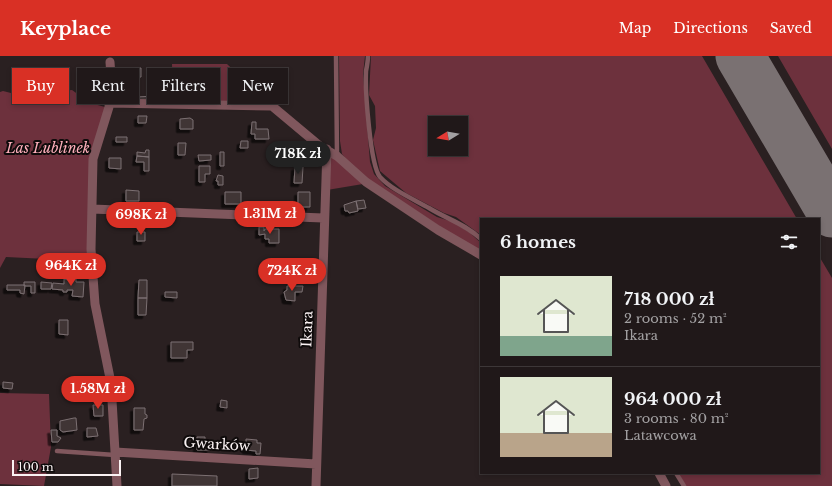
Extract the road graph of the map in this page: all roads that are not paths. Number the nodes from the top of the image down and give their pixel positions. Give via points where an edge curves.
1 (336, 56) edge
2 (368, 56) edge
3 (110, 62) dead end
4 (110, 68) edge
5 (110, 104) edge
6 (139, 104) edge
7 (327, 149) junction
8 (337, 156) junction
9 (92, 209) junction
10 (323, 218) junction
11 (480, 238) edge
12 (480, 254) edge
13 (56, 451) dead end
14 (115, 454) junction
15 (316, 464) junction
16 (660, 474) edge
17 (677, 474) edge
18 (117, 486) edge
19 (316, 486) edge
20 (666, 486) edge
21 (684, 486) edge

1 - 8 lane
2 - 11 lane via 367,94 376,171 386,182 466,227
3 - 4 street
5 - 9 street via 93,159
6 - 7 street via 272,106 321,147
7 - 8 street
7 - 10 street, Ikara
8 - 12 street via 366,182
9 - 10 street
9 - 14 street via 91,248 95,304 111,383
10 - 15 street, Ikara
13 - 14 lane
14 - 15 street, Gwarków
14 - 18 street
15 - 19 street, Ikara
16 - 20 street
17 - 21 lane

